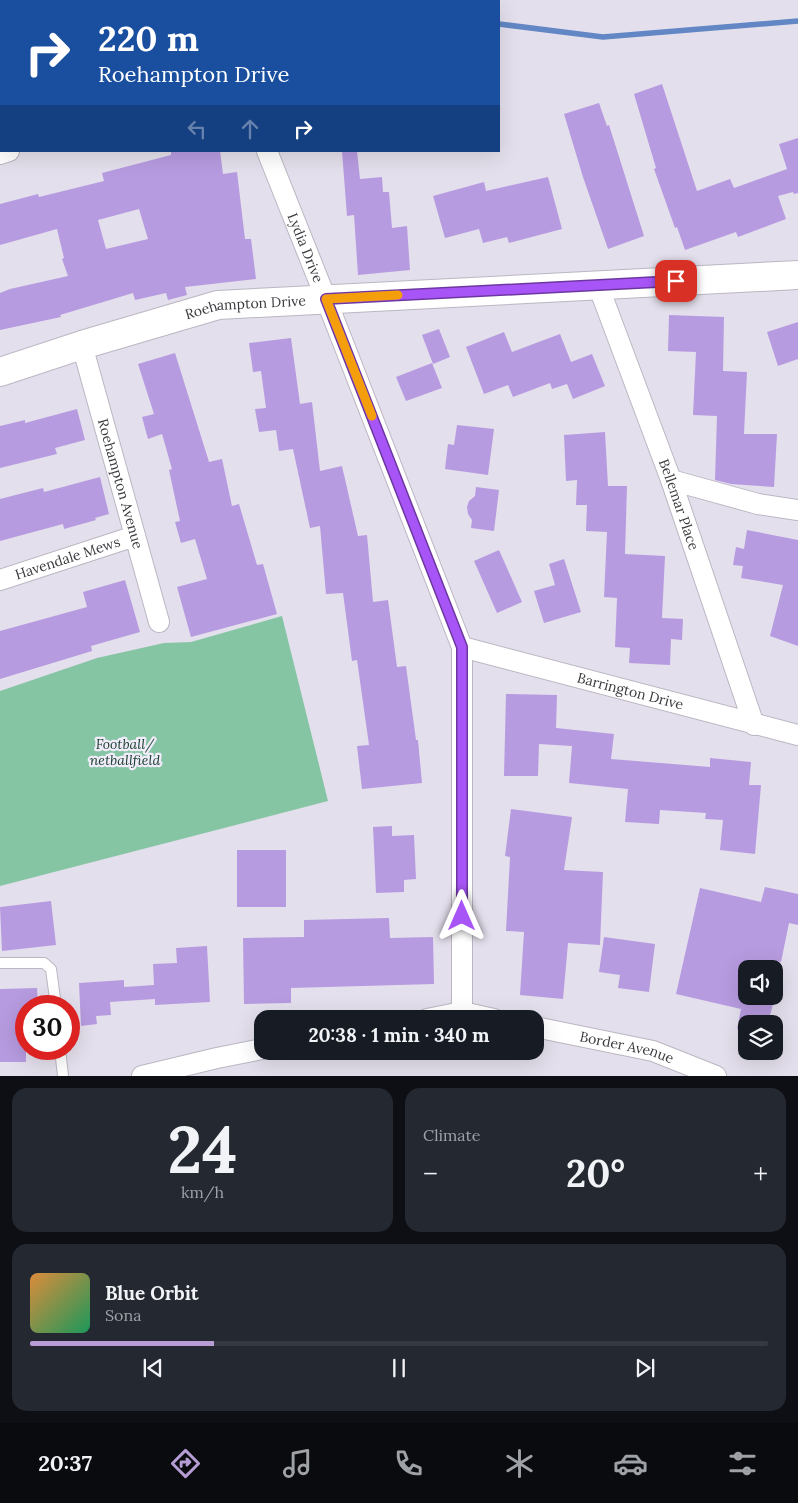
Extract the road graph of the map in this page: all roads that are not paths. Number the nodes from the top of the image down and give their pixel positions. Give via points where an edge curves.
1 (267, 152) edge
2 (798, 275) edge
3 (598, 285) junction
4 (326, 299) junction
5 (82, 345) junction
6 (0, 372) edge
7 (671, 480) junction
8 (798, 510) edge
9 (135, 536) junction
10 (0, 580) edge
11 (159, 622) dead end
12 (462, 647) junction
13 (754, 725) junction
14 (798, 735) edge
15 (0, 963) edge
16 (55, 995) edge
17 (462, 1010) edge
18 (544, 1029) edge
19 (254, 1051) edge
20 (61, 1060) edge
21 (63, 1076) edge
22 (142, 1076) edge
23 (716, 1076) edge

1 - 4 street, Lydia Drive
2 - 3 street, Roehampton Drive
3 - 4 street, Roehampton Drive
3 - 7 street, Bellemar Place
4 - 5 street, Roehampton Drive via 218,305
4 - 12 street, Lydia Drive
5 - 6 street, Roehampton Drive
5 - 9 street, Roehampton Avenue
7 - 8 street via 758,504
7 - 13 street, Bellemar Place
9 - 10 street, Havendale Mews
9 - 11 street, Roehampton Avenue
12 - 13 street, Barrington Drive
12 - 17 street, Lydia Drive
13 - 14 street, Barrington Drive
15 - 16 lane via 44,963 51,968
18 - 23 street, Border Avenue via 653,1051
19 - 22 street
20 - 21 lane

